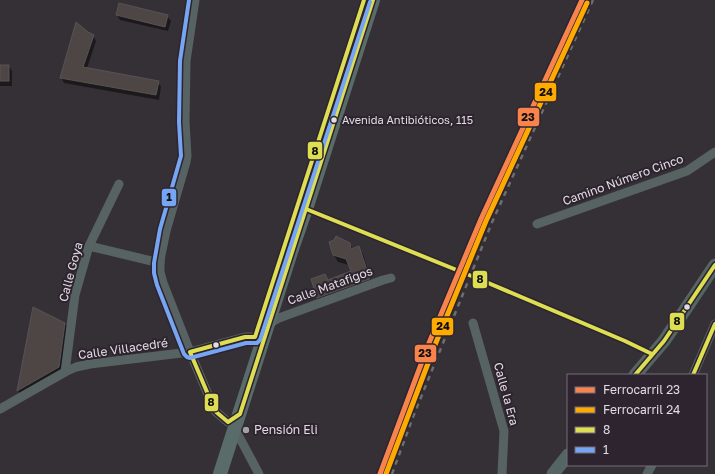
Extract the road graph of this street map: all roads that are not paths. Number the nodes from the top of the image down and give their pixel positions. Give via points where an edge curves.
1 (195, 0) edge
2 (364, 0) edge
3 (368, 0) edge
4 (373, 0) edge
5 (348, 80) junction
6 (322, 132) junction
7 (715, 152) edge
8 (119, 184) dead end
9 (306, 209) junction
10 (537, 224) dead end
11 (291, 225) junction
12 (89, 246) junction
13 (160, 263) junction
14 (715, 265) edge
15 (391, 278) dead end
16 (273, 317) junction
17 (473, 322) dead end
18 (715, 324) edge
19 (255, 337) junction
20 (190, 352) junction
21 (65, 372) junction
22 (636, 374) edge
23 (693, 374) edge
24 (246, 395) junction
25 (0, 410) edge
26 (234, 422) junction
27 (567, 456) edge
28 (214, 474) edge
29 (220, 474) edge
30 (259, 474) edge
31 (502, 474) edge
32 (553, 474) edge

1 - 13 street via 186,61 187,156
2 - 6 main road
3 - 5 main road via 350,60
4 - 5 main road
5 - 9 main road
6 - 9 main road via 320,150 304,201
6 - 11 main road
7 - 10 street, Camino Número Cinco via 687,171
8 - 12 street, Calle Goya
9 - 11 main road
9 - 16 main road
11 - 19 main road
12 - 13 street
12 - 21 street, Calle Goya via 75,295
13 - 20 street via 163,283
14 - 22 street via 668,336
15 - 16 street, Calle Matafigos
16 - 19 main road
16 - 24 main road
17 - 31 street, Calle la Era via 504,431
18 - 23 street
19 - 20 street, Calle Villacedré via 245,337
19 - 24 main road via 258,343 247,378
19 - 26 main road
20 - 21 street, Calle Villacedré via 90,364
20 - 26 street via 215,411
21 - 25 street, Calle Villacedré
24 - 26 main road
26 - 28 main road
26 - 29 main road
26 - 30 street
27 - 32 street

